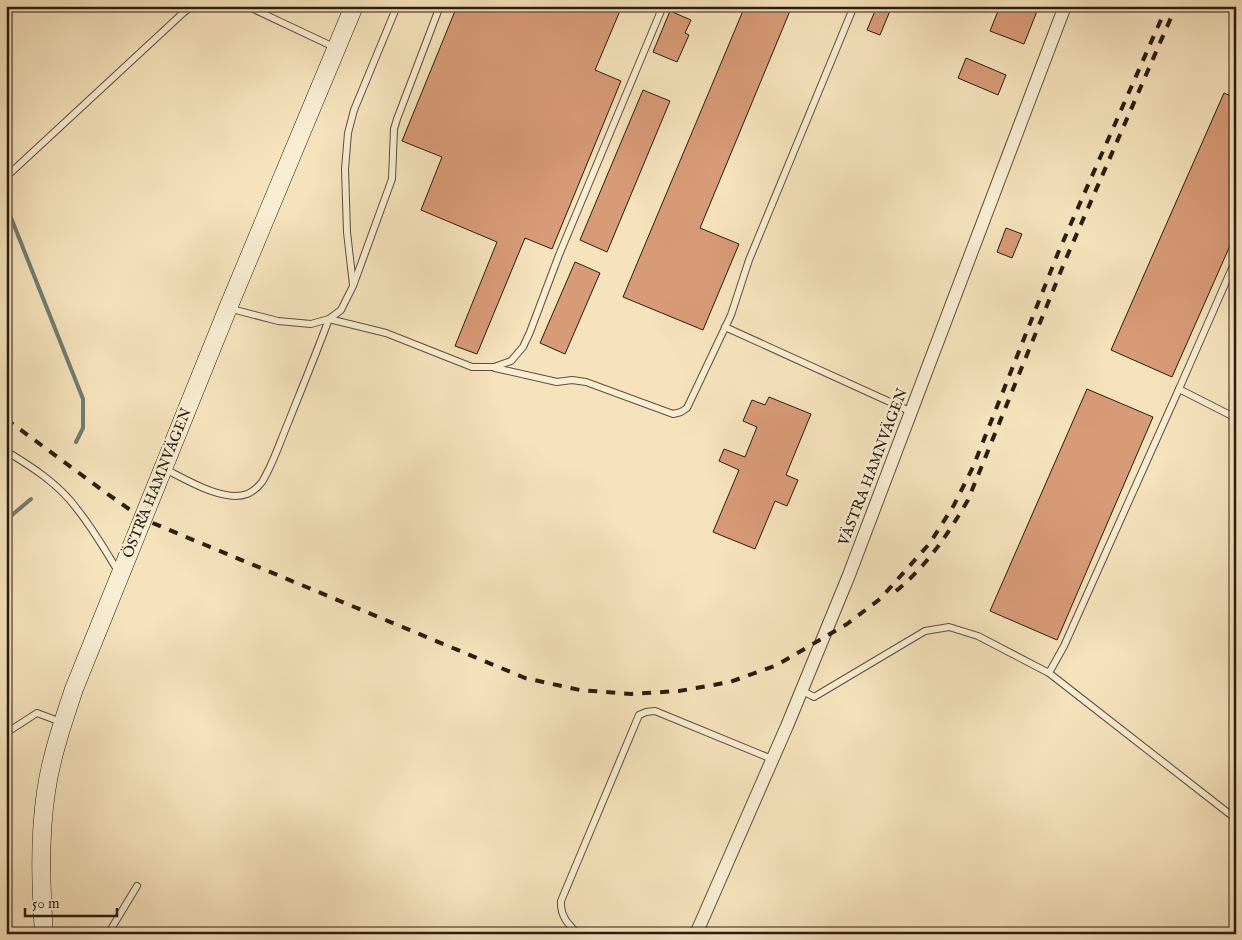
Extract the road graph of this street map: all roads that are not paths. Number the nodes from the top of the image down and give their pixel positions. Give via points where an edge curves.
1 (192, 6) edge
2 (247, 6) edge
3 (354, 6) edge
4 (397, 6) edge
5 (440, 6) edge
6 (663, 6) edge
7 (854, 6) edge
8 (1064, 6) edge
9 (337, 49) junction
10 (7, 177) edge
11 (1236, 259) edge
12 (353, 286) junction
13 (228, 308) junction
14 (330, 319) junction
15 (725, 327) junction
16 (494, 368) junction
17 (1179, 389) junction
18 (912, 412) junction
19 (1236, 418) edge
20 (6, 451) edge
21 (164, 468) junction
22 (120, 575) junction
23 (1049, 673) junction
24 (801, 690) junction
25 (63, 722) junction
26 (6, 733) edge
27 (772, 759) junction
28 (1236, 819) edge
29 (137, 886) dead end
30 (44, 934) edge
31 (108, 934) edge
32 (578, 934) edge
33 (696, 934) edge

1 - 10 lane
2 - 9 lane
3 - 9 street, ÖSTRA HAMNVÄGEN
4 - 12 lane via 354,110 348,133 345,169 347,232
5 - 12 lane via 400,107 394,129 392,179
6 - 16 lane via 530,332 511,361
7 - 15 lane via 749,260
8 - 18 street, VÄSTRA HAMNVÄGEN
9 - 13 street, ÖSTRA HAMNVÄGEN
11 - 17 lane
12 - 14 lane via 347,302
13 - 14 lane via 296,324
13 - 21 street, ÖSTRA HAMNVÄGEN
14 - 16 lane via 386,333 472,367
14 - 21 lane via 274,456 253,491 236,496 222,494
15 - 16 lane via 687,408 673,414 586,382 557,382
15 - 18 lane
17 - 19 lane
17 - 23 lane
18 - 24 street, VÄSTRA HAMNVÄGEN
20 - 22 lane via 55,485 76,507
21 - 22 street, ÖSTRA HAMNVÄGEN
22 - 25 street, ÖSTRA HAMNVÄGEN
23 - 24 lane via 978,636 949,628 925,631 814,697
23 - 28 lane
24 - 27 street, VÄSTRA HAMNVÄGEN
25 - 26 lane via 38,713
25 - 30 street, ÖSTRA HAMNVÄGEN via 48,782 43,819
27 - 32 lane via 655,711 639,716 561,901 565,919
27 - 33 street, VÄSTRA HAMNVÄGEN
29 - 31 lane

